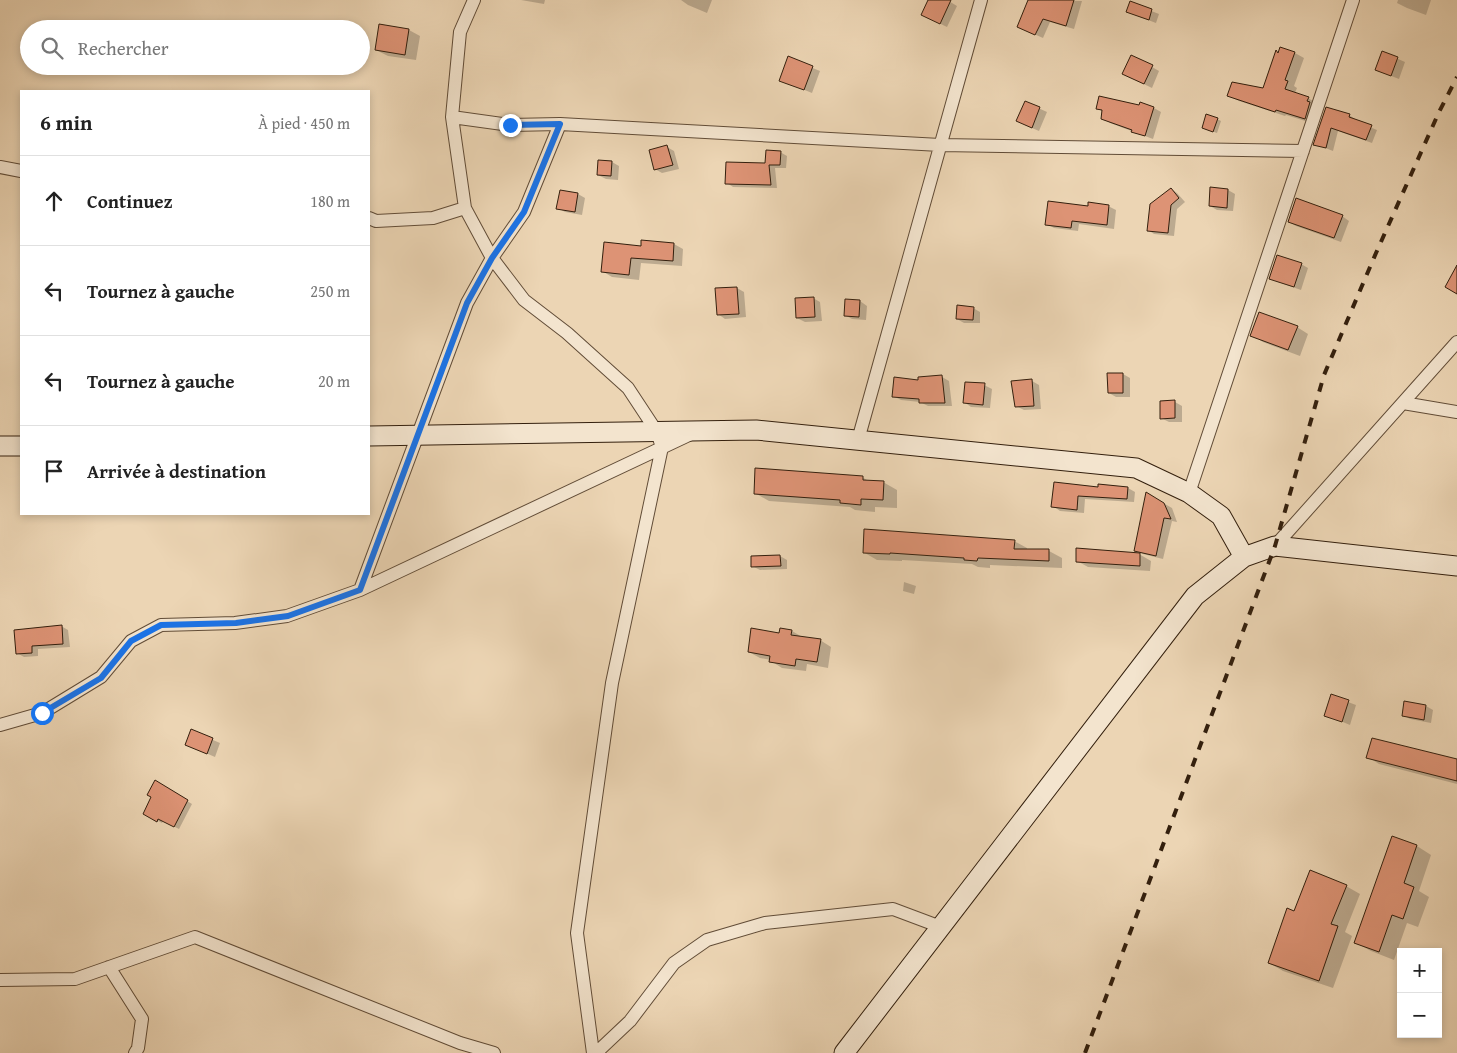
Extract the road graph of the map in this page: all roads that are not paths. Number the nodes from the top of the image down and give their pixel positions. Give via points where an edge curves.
1 (474, 0) edge
2 (981, 0) edge
3 (1353, 0) edge
4 (452, 117) junction
5 (560, 124) junction
6 (940, 145) junction
7 (1303, 151) junction
8 (0, 168) edge
9 (20, 171) edge
10 (465, 208) junction
11 (370, 218) edge
12 (492, 258) junction
13 (1457, 342) edge
14 (1403, 404) junction
15 (1457, 412) edge
16 (370, 436) edge
17 (417, 436) junction
18 (660, 440) junction
19 (858, 440) junction
20 (0, 446) edge
21 (20, 446) edge
22 (1189, 493) junction
23 (1275, 546) junction
24 (1244, 557) junction
25 (1457, 566) edge
26 (360, 590) junction
27 (0, 725) edge
28 (941, 927) junction
29 (109, 967) junction
30 (0, 980) edge
31 (135, 1053) edge
32 (494, 1053) edge
33 (595, 1053) edge
34 (844, 1053) edge

1 - 4 street via 460,32
2 - 6 street
3 - 7 street
4 - 5 street via 510,125
4 - 10 street
5 - 6 street
5 - 12 street via 524,212
6 - 7 street
6 - 19 street
7 - 22 street
8 - 9 street
10 - 11 street via 433,218 376,221
10 - 12 street
12 - 17 street via 467,303
12 - 18 street via 524,300 567,333 628,388
13 - 14 street
14 - 15 street
14 - 23 street
16 - 17 main road
17 - 18 main road
17 - 26 street
18 - 19 main road via 695,431 756,430
18 - 26 street
18 - 33 street via 612,683 577,932
19 - 22 main road via 1136,468
20 - 21 main road
22 - 24 main road via 1221,516
23 - 24 main road
23 - 25 main road
24 - 28 main road via 1195,596
26 - 27 street via 288,616 236,623 161,625 131,641 101,678 42,713
28 - 33 street via 893,909 765,923 707,940 674,963 630,1021
28 - 34 main road
29 - 30 street via 74,979
29 - 31 street via 142,1020
29 - 32 street via 195,937 460,1043

